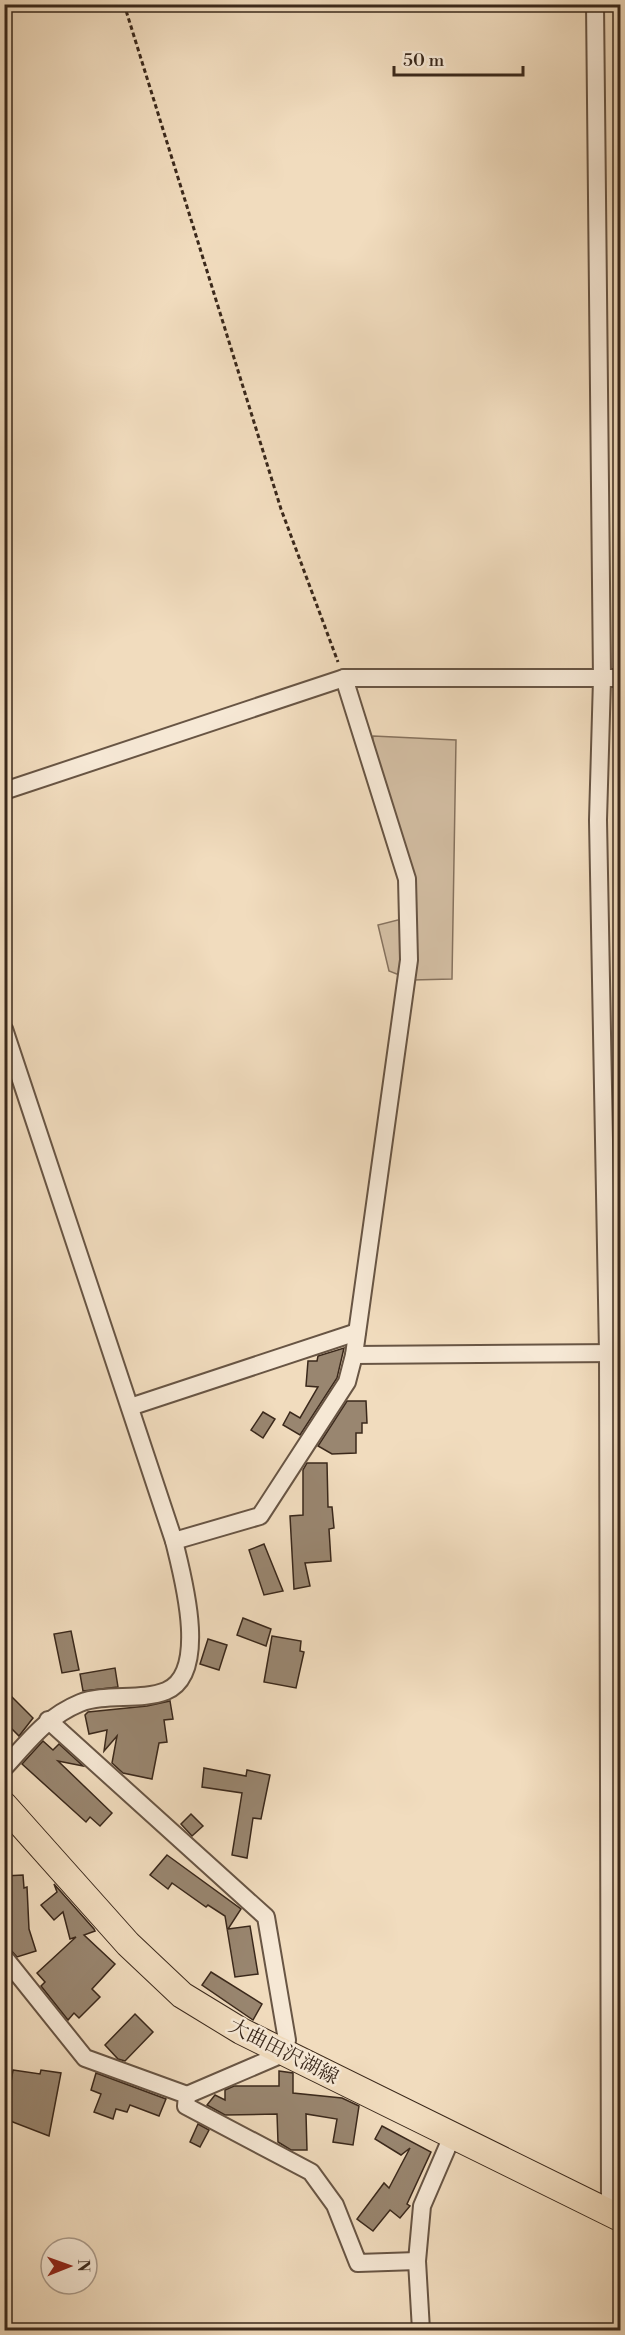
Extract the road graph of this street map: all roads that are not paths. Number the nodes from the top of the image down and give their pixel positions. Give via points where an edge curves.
1 (595, 4) edge
2 (344, 678) junction
3 (621, 678) edge
4 (602, 679) junction
5 (4, 791) edge
6 (4, 1029) edge
7 (357, 1332) junction
8 (614, 1353) edge
9 (354, 1355) junction
10 (130, 1407) junction
11 (174, 1541) junction
12 (48, 1720) junction
13 (4, 1768) edge
14 (4, 1805) edge
15 (4, 1957) edge
16 (285, 2053) junction
17 (187, 2095) junction
18 (453, 2134) junction
19 (615, 2215) edge
20 (417, 2261) junction
21 (420, 2331) edge

1 - 4 street
2 - 4 street
2 - 5 street
2 - 7 street via 407,879 409,960
3 - 4 street
4 - 8 street via 598,820
6 - 10 street
7 - 9 street
7 - 10 street
8 - 9 street
8 - 19 street
9 - 11 street via 347,1382 260,1516
10 - 11 street
11 - 12 street via 190,1611 189,1647 181,1680 166,1691 82,1702
12 - 13 street
12 - 16 street via 266,1917 287,2040
14 - 16 main road, 大曲田沢湖線 via 128,1944 182,1995
15 - 17 street via 85,2058
16 - 17 street
16 - 18 main road, 大曲田沢湖線
17 - 20 street via 186,2106 311,2172 335,2205 358,2263
18 - 19 main road, 大曲田沢湖線
18 - 20 street via 422,2206
20 - 21 street

